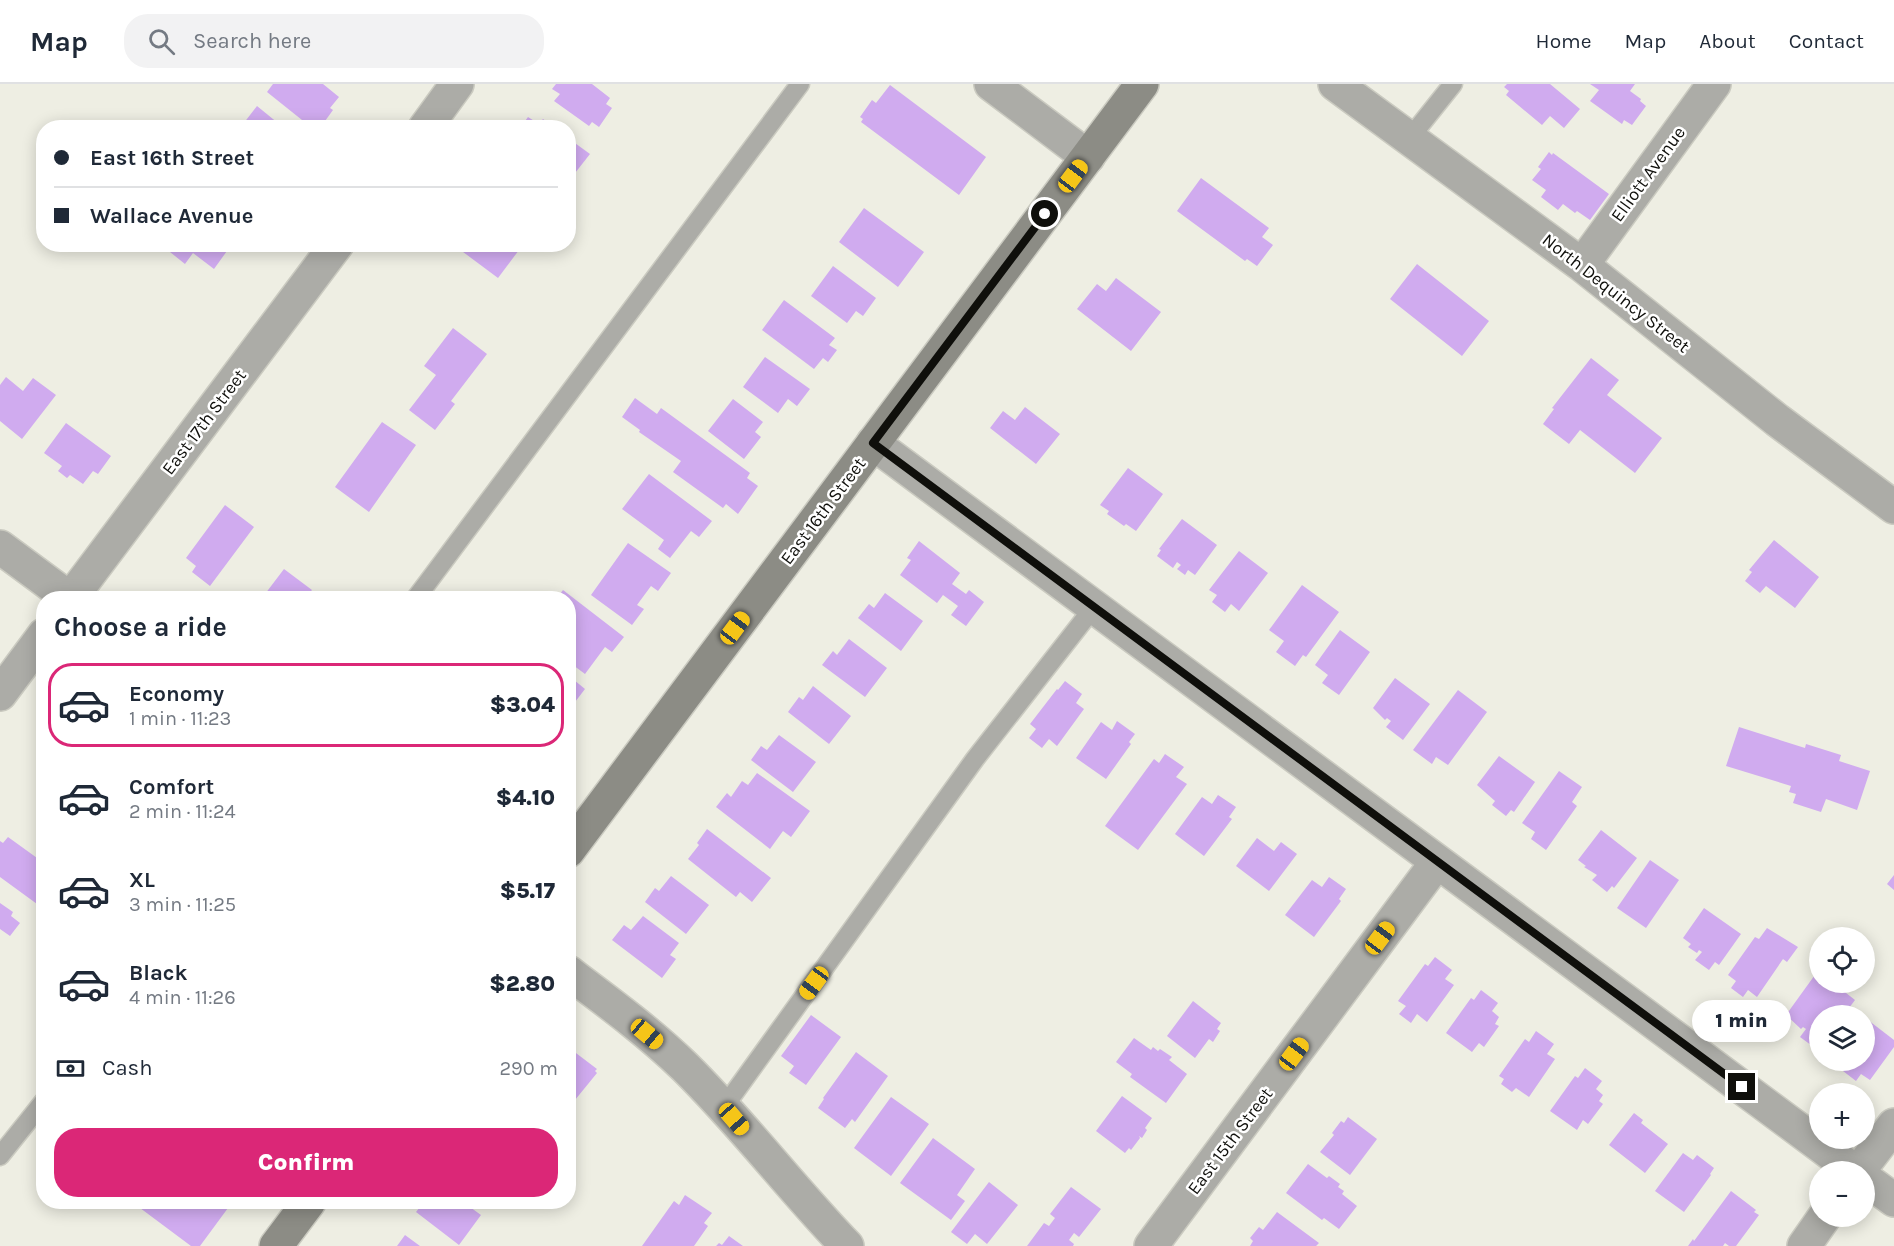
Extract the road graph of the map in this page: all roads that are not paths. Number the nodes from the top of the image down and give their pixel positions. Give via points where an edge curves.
1 (457, 84) edge
2 (800, 84) edge
3 (991, 84) edge
4 (1142, 84) edge
5 (1335, 84) edge
6 (1453, 84) edge
7 (1714, 84) edge
8 (430, 120) edge
9 (1409, 139) junction
10 (1088, 157) junction
11 (331, 252) edge
12 (1582, 265) junction
13 (873, 443) junction
14 (1894, 507) edge
15 (0, 547) edge
16 (60, 591) edge
17 (75, 591) edge
18 (421, 591) edge
19 (1094, 607) junction
20 (36, 646) edge
21 (0, 693) edge
22 (576, 840) edge
23 (1437, 862) junction
24 (576, 978) edge
25 (724, 1107) junction
26 (36, 1111) edge
27 (1894, 1125) edge
28 (0, 1156) edge
29 (1842, 1161) edge
30 (1866, 1161) edge
31 (1875, 1186) edge
32 (1894, 1200) edge
33 (304, 1209) edge
34 (1817, 1227) edge
35 (276, 1246) edge
36 (847, 1246) edge
37 (1151, 1246) edge
38 (1804, 1246) edge

1 - 8 street
2 - 18 lane
3 - 10 street
4 - 10 main road, East 16th Street
5 - 9 street, North Dequincy Street
6 - 9 lane
7 - 12 street, Elliott Avenue
9 - 12 street, North Dequincy Street
10 - 13 main road, East 16th Street
11 - 17 street, East 17th Street
12 - 14 street, North Dequincy Street
13 - 19 street
13 - 22 main road, East 16th Street
15 - 16 street
19 - 23 street
19 - 25 lane via 975,759
20 - 21 street
23 - 29 street
23 - 37 street, East 15th Street
24 - 25 street via 684,1065
25 - 36 street
26 - 28 lane
27 - 30 street
31 - 32 street
33 - 35 main road
34 - 38 street

